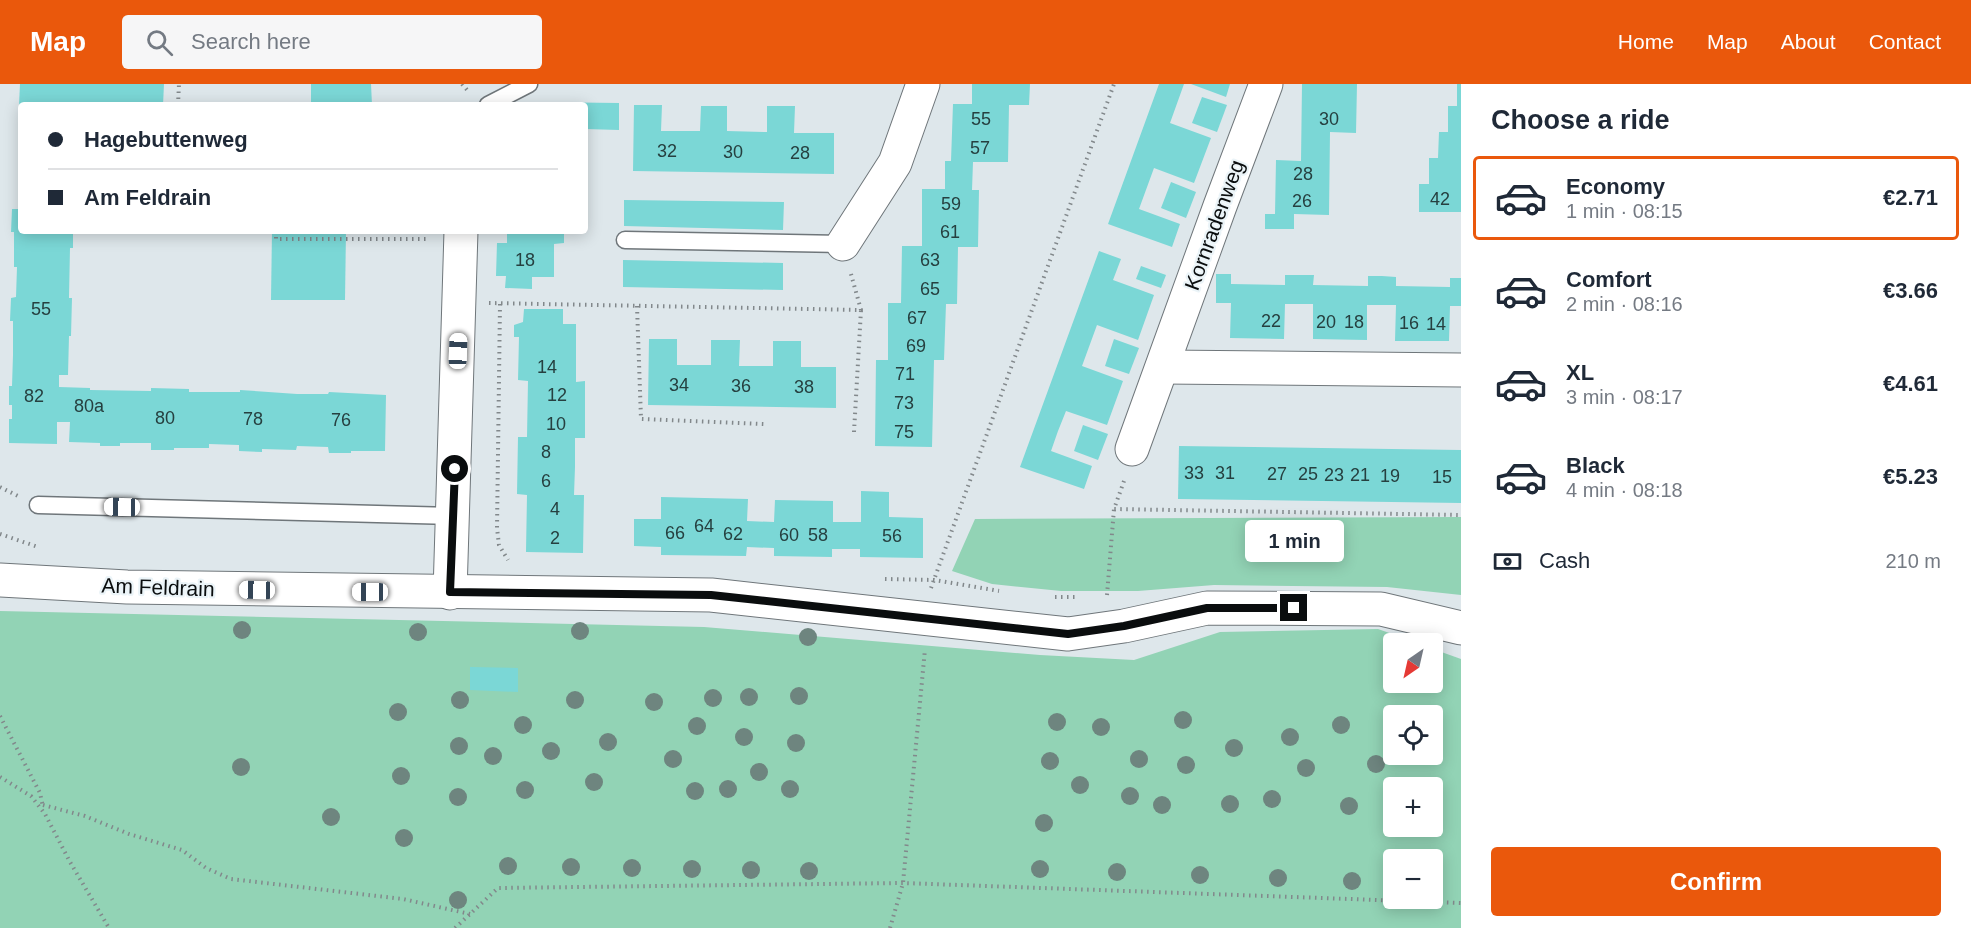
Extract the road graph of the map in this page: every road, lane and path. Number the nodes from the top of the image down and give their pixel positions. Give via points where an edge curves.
1 (178, 84) edge
2 (529, 84) edge
3 (923, 84) edge
4 (1114, 84) edge
5 (1266, 84) edge
6 (178, 102) edge
7 (494, 102) edge
8 (276, 234) edge
9 (461, 235) edge
10 (625, 240) dead end
11 (843, 244) junction
12 (460, 303) junction
13 (500, 304) junction
14 (637, 306) junction
15 (861, 310) junction
16 (1163, 367) junction
17 (1461, 370) edge
18 (764, 424) dead end
19 (854, 432) dead end
20 (1132, 449) joint
21 (38, 505) dead end
22 (1114, 509) junction
23 (1461, 515) edge
24 (453, 516) junction
25 (512, 563) dead end
26 (0, 580) edge
27 (450, 592) junction
28 (1107, 598) dead end
29 (928, 619) junction
30 (1461, 628) edge
31 (0, 716) edge
32 (0, 777) edge
33 (43, 806) junction
34 (45, 814) junction
35 (903, 883) junction
36 (1461, 903) edge
37 (471, 914) junction
38 (107, 928) edge
39 (455, 928) edge
40 (890, 928) edge

1 - 6 path
2 - 7 lane
3 - 11 street via 895,163
4 - 29 path via 928,596
5 - 16 street, Kornradenweg
8 - 9 path via 276,239
9 - 12 street
10 - 11 lane
11 - 15 path
12 - 13 path
12 - 24 street
13 - 14 path
13 - 25 path via 497,528 499,545
14 - 15 path
14 - 18 path via 640,419
15 - 19 path
16 - 17 street
16 - 20 street, Kornradenweg
20 - 22 path
21 - 24 lane
22 - 23 path
22 - 28 path
24 - 27 street
26 - 27 street, Am Feldrain via 127,587
27 - 29 street, Am Feldrain via 711,595
29 - 30 street, Am Feldrain via 1068,634 1207,608 1381,609
29 - 35 path
31 - 33 path
32 - 34 path via 31,796
33 - 34 path
33 - 37 path via 85,816 182,850 206,868 231,879 403,899
34 - 38 path
35 - 36 path
35 - 37 path via 498,888
35 - 40 path
37 - 39 path

